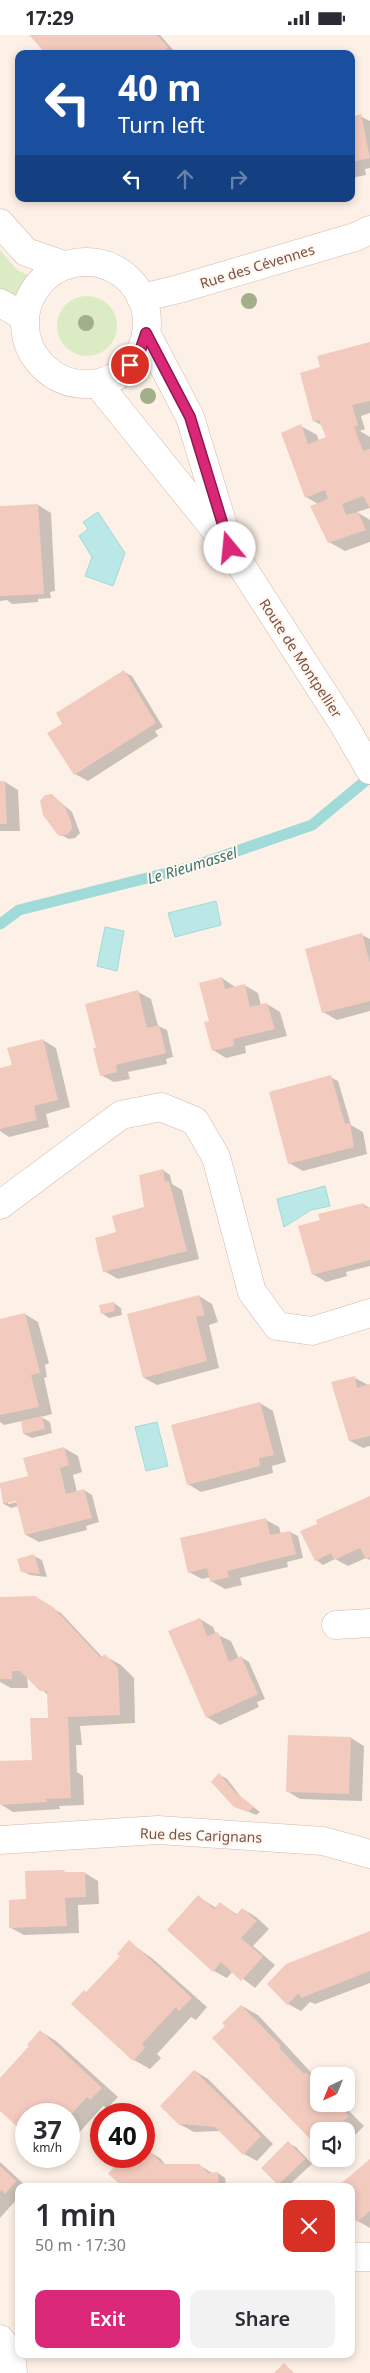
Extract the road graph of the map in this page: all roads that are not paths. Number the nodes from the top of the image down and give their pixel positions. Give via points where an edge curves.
1 (0, 223) edge
2 (370, 229) edge
3 (64, 265) junction
4 (142, 298) junction
5 (0, 303) edge
6 (25, 317) junction
7 (146, 333) junction
8 (97, 383) junction
9 (230, 548) junction
10 (370, 770) edge
11 (0, 1205) edge
12 (370, 1313) edge
13 (370, 1623) edge
14 (336, 1625) dead end
15 (0, 1840) edge
16 (370, 1854) edge
17 (355, 2257) edge
18 (370, 2257) edge

1 - 3 street via 26,253
2 - 4 street, Rue des Cévennes via 355,237
3 - 4 street via 100,264 117,271
3 - 6 street via 37,285
4 - 7 street
5 - 6 street
6 - 8 street via 32,353 44,368 60,379
7 - 8 street via 140,351 130,365
7 - 9 street, Route de Montpellier via 190,417
8 - 9 street, Route de Montpellier
9 - 10 street, Route de Montpellier
11 - 12 street via 121,1115 161,1107 195,1121 216,1157 252,1292 277,1326 312,1331
13 - 14 street
15 - 16 street, Rue des Carignans via 158,1830 323,1841
17 - 18 street

